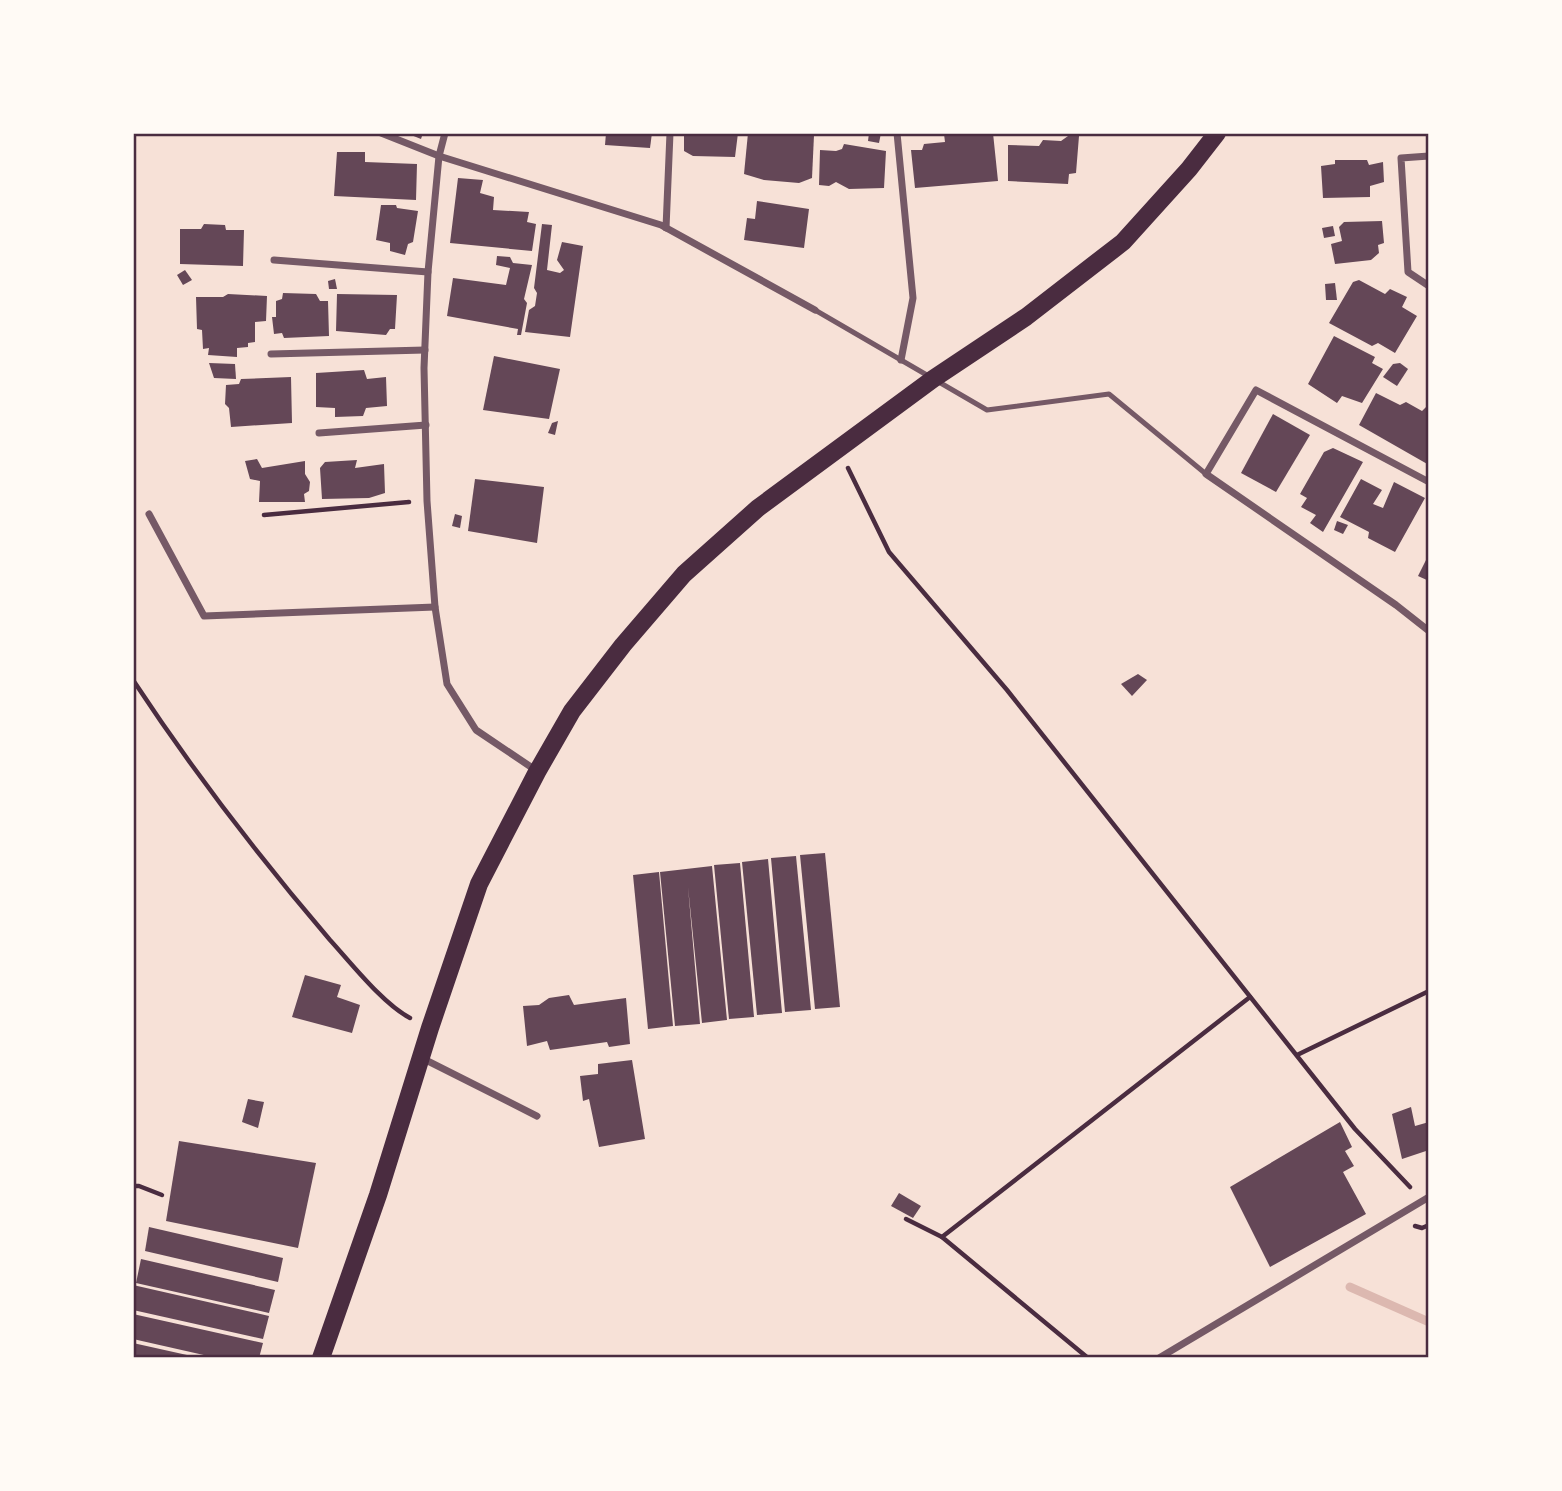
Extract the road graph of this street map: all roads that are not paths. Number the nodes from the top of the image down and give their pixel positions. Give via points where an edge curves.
1 (381, 133) edge
2 (445, 133) edge
3 (670, 133) edge
4 (897, 133) edge
5 (1217, 133) edge
6 (439, 156) junction
7 (1429, 156) edge
8 (666, 228) junction
9 (274, 260) dead end
10 (428, 271) junction
11 (1429, 286) edge
12 (815, 310) joint
13 (425, 350) junction
14 (271, 354) dead end
15 (901, 360) junction
16 (933, 379) junction
17 (426, 425) junction
18 (319, 433) dead end
19 (1206, 474) junction
20 (1429, 482) edge
21 (149, 514) dead end
22 (435, 607) junction
23 (1429, 631) edge
24 (537, 772) junction
25 (421, 1057) junction
26 (537, 1116) dead end
27 (1426, 1199) edge
28 (320, 1358) edge
29 (1159, 1358) edge

1 - 6 street
2 - 6 street
3 - 8 street
4 - 15 street via 913,298
5 - 16 main road via 1123,242 1026,317
6 - 8 street
6 - 10 street
7 - 11 street via 1401,158 1408,272
8 - 12 street
9 - 10 street
10 - 13 street
12 - 15 lane
13 - 14 street
13 - 17 street
15 - 16 lane
16 - 19 lane via 987,410 1109,394
16 - 24 main road via 758,508 684,573 572,711
17 - 18 street
17 - 22 street
19 - 20 street via 1256,390
19 - 23 street
21 - 22 street via 204,616
22 - 24 street via 447,684 476,730
24 - 25 main road via 479,884
25 - 26 street
25 - 28 main road
27 - 29 street

